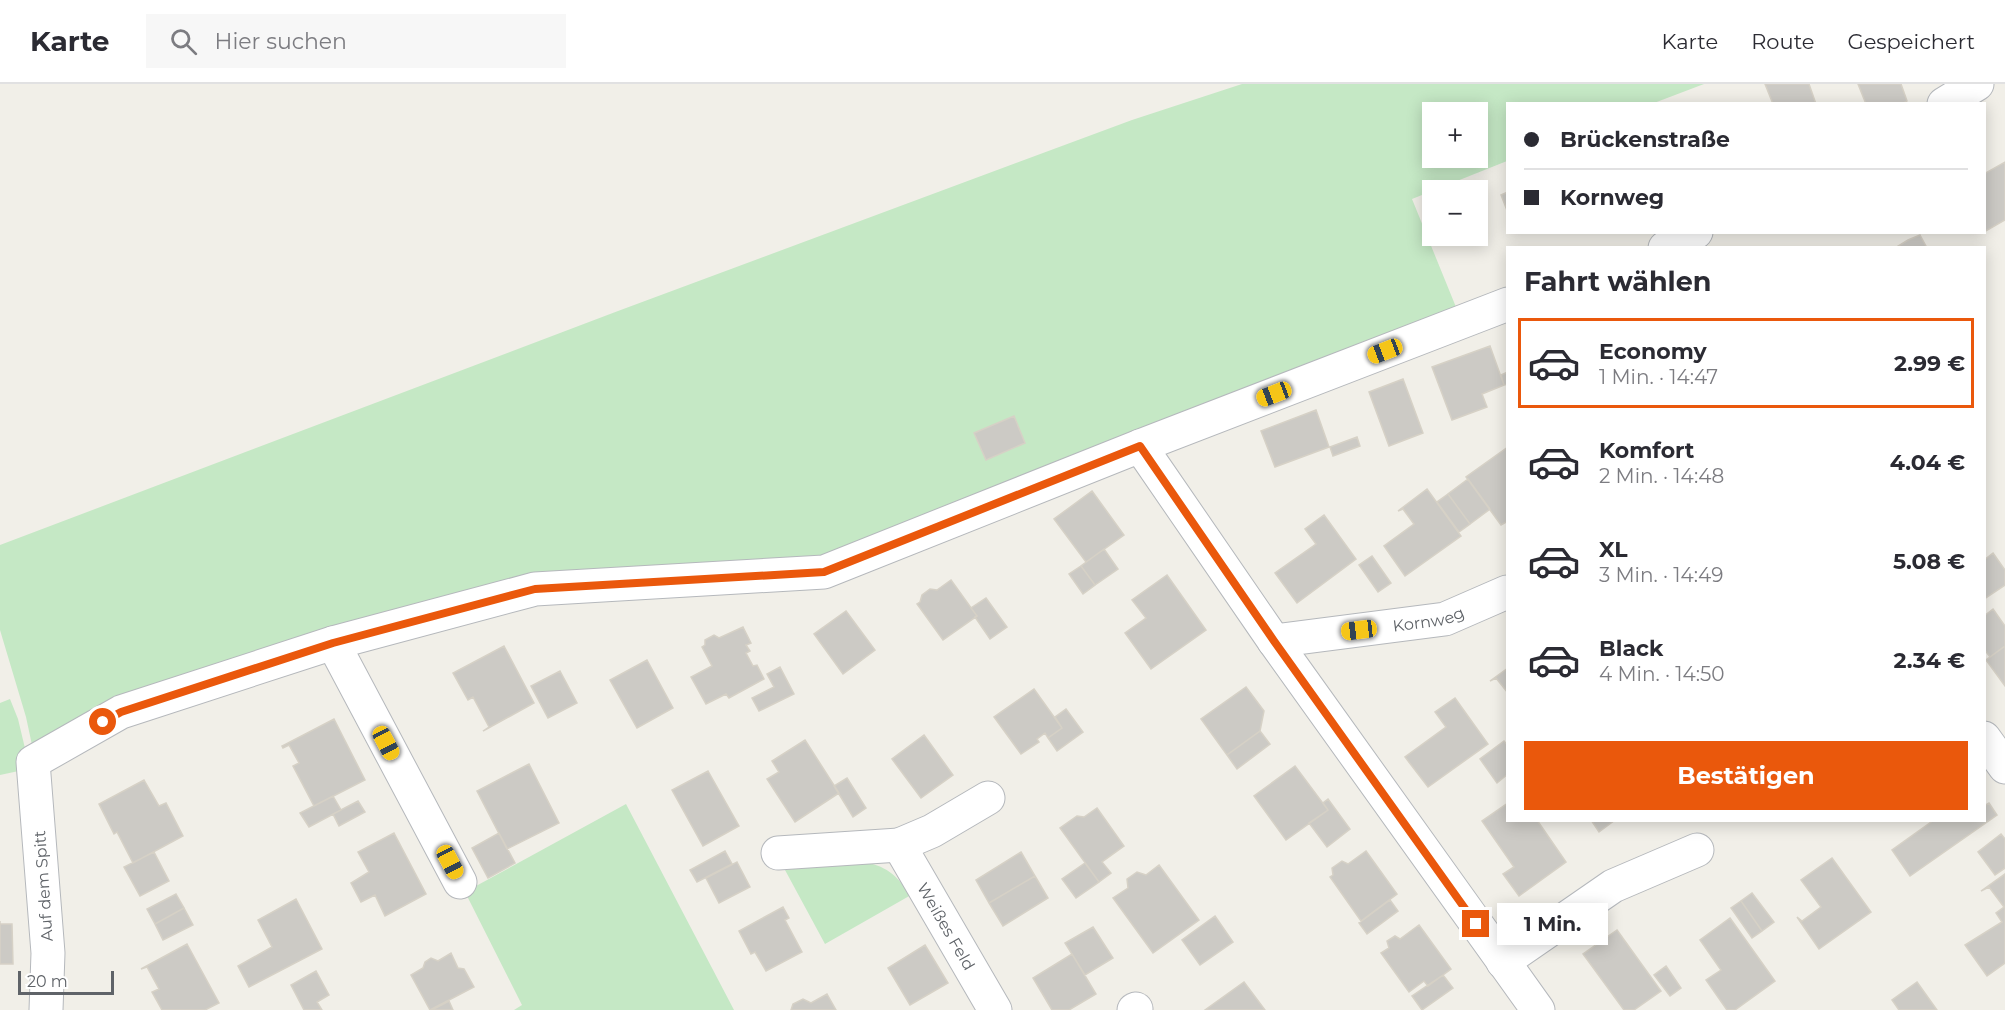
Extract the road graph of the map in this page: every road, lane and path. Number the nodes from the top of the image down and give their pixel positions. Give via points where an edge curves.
1 (1977, 84) edge
2 (1947, 102) edge
3 (1692, 234) edge
4 (1669, 246) edge
5 (1506, 305) edge
6 (1140, 446) junction
7 (1506, 592) edge
8 (1274, 641) junction
9 (333, 643) junction
10 (1986, 741) edge
11 (2005, 767) edge
12 (988, 798) dead end
13 (899, 845) junction
14 (1697, 850) dead end
15 (778, 853) dead end
16 (460, 882) dead end
17 (1503, 962) junction
18 (46, 1010) edge
19 (994, 1010) edge
20 (1538, 1010) edge

1 - 2 street
3 - 4 street
5 - 6 street
6 - 8 street
6 - 9 street via 824,572 535,589
7 - 8 street, Kornweg via 1445,619
8 - 17 street
9 - 16 street
9 - 18 street, Auf dem Spitt via 121,712 33,762 48,953
10 - 11 street
12 - 13 street via 932,831
13 - 15 street
13 - 19 street, Weißes Feld
14 - 17 street via 1613,886
17 - 20 street

